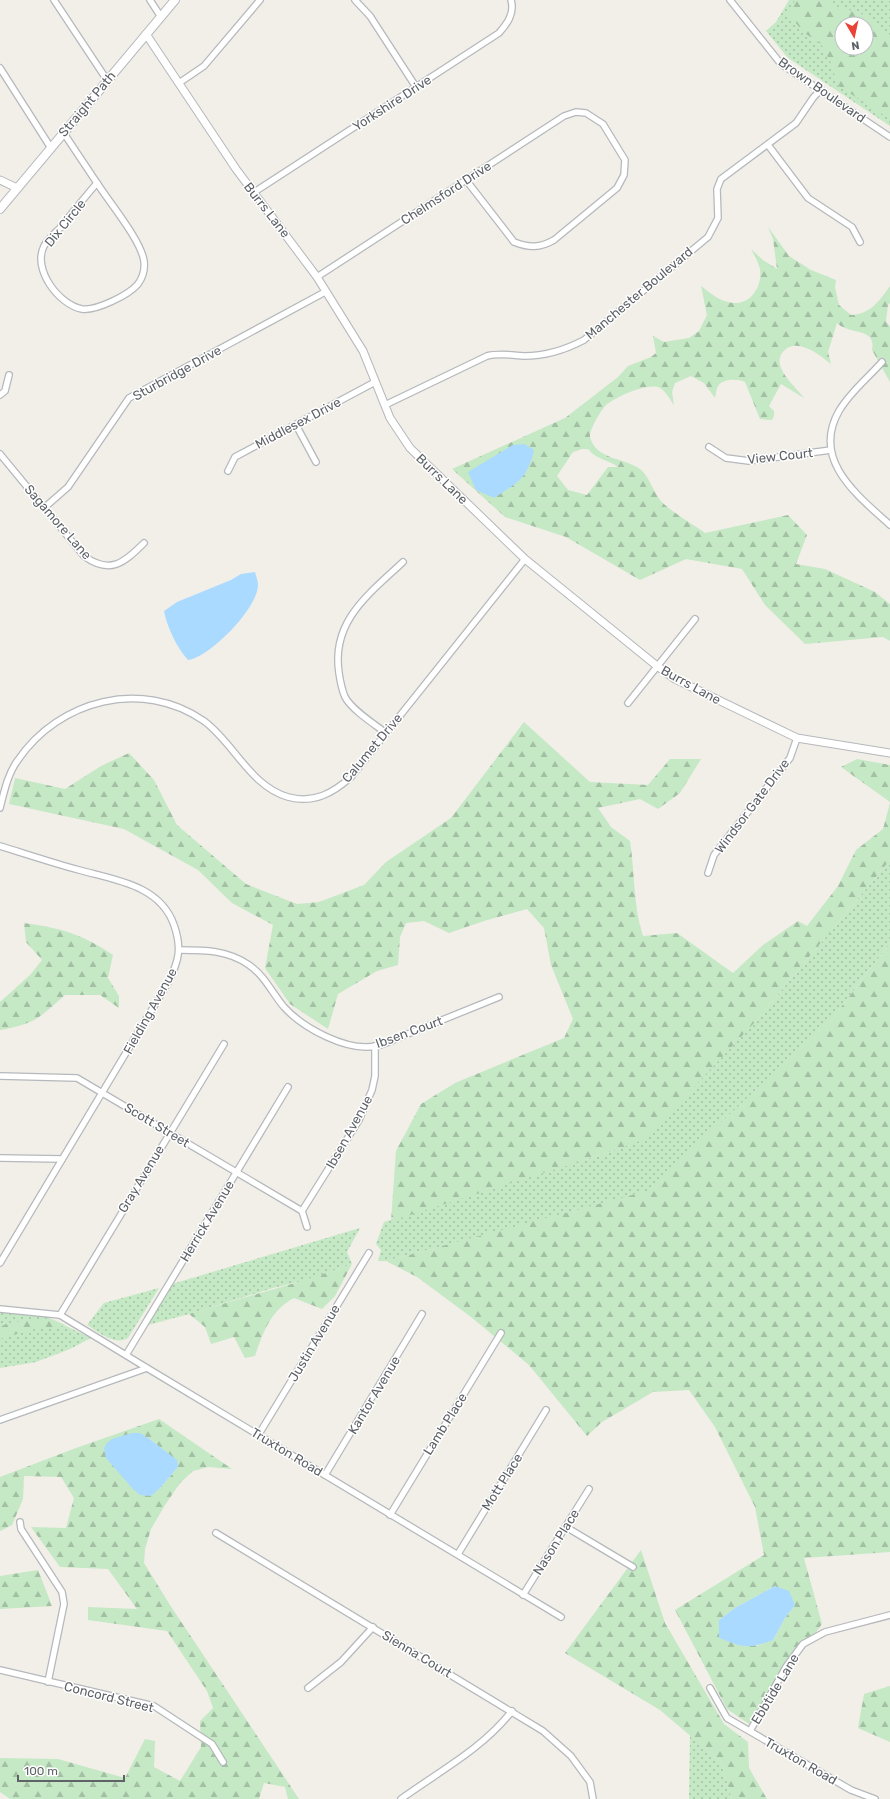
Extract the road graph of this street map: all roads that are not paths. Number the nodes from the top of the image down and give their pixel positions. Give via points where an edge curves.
1 (54, 0) edge
2 (150, 0) edge
3 (175, 0) edge
4 (260, 0) edge
5 (355, 0) edge
6 (511, 0) edge
7 (730, 0) edge
8 (161, 17) junction
9 (146, 34) junction
10 (0, 68) edge
11 (107, 80) junction
12 (179, 83) junction
13 (416, 87) junction
14 (821, 89) junction
15 (64, 132) junction
16 (890, 137) edge
17 (768, 145) junction
18 (51, 148) junction
19 (0, 180) edge
20 (466, 180) junction
21 (97, 183) junction
22 (17, 188) junction
23 (253, 193) junction
24 (0, 209) edge
25 (860, 242) dead end
26 (317, 277) junction
27 (325, 292) junction
28 (882, 362) dead end
29 (9, 375) dead end
30 (375, 382) junction
31 (0, 396) edge
32 (385, 405) junction
33 (296, 425) junction
34 (709, 447) dead end
35 (830, 450) junction
36 (0, 454) edge
37 (316, 462) dead end
38 (228, 471) dead end
39 (44, 508) junction
40 (890, 525) edge
41 (144, 542) dead end
42 (525, 559) junction
43 (403, 562) dead end
44 (695, 620) dead end
45 (657, 666) junction
46 (628, 703) dead end
47 (386, 733) junction
48 (797, 738) junction
49 (890, 752) edge
50 (0, 808) edge
51 (0, 846) edge
52 (708, 873) dead end
53 (180, 950) junction
54 (499, 997) dead end
55 (224, 1044) dead end
56 (375, 1046) junction
57 (0, 1076) edge
58 (288, 1087) dead end
59 (103, 1093) junction
60 (169, 1132) junction
61 (0, 1158) edge
62 (62, 1160) junction
63 (236, 1172) junction
64 (302, 1211) junction
65 (307, 1227) dead end
66 (369, 1253) dead end
67 (0, 1263) edge
68 (0, 1309) edge
69 (422, 1314) dead end
70 (60, 1315) junction
71 (501, 1333) dead end
72 (126, 1355) junction
73 (147, 1368) junction
74 (546, 1410) dead end
75 (0, 1420) edge
76 (259, 1434) junction
77 (325, 1475) junction
78 (589, 1489) dead end
79 (390, 1515) junction
80 (20, 1522) dead end
81 (566, 1526) junction
82 (216, 1533) dead end
83 (458, 1554) junction
84 (633, 1567) dead end
85 (523, 1595) junction
86 (890, 1615) edge
87 (561, 1617) dead end
88 (373, 1627) junction
89 (0, 1670) edge
90 (48, 1682) junction
91 (308, 1688) dead end
92 (710, 1688) dead end
93 (512, 1711) junction
94 (750, 1731) junction
95 (223, 1762) dead end
96 (401, 1799) edge
97 (593, 1799) edge
98 (875, 1799) edge

1 - 11 street
2 - 8 street
3 - 8 main road, Straight Path
4 - 12 street via 204,66
5 - 13 street via 373,21
6 - 13 street, Yorkshire Drive via 511,15 507,25
7 - 14 street, Brown Boulevard via 781,64
8 - 9 main road, Straight Path
9 - 11 main road, Straight Path
9 - 12 street, Burrs Lane
10 - 18 street
11 - 15 main road, Straight Path
12 - 23 street, Burrs Lane
13 - 23 street, Yorkshire Drive
14 - 16 street, Brown Boulevard
14 - 17 street, Manchester Boulevard via 796,123
15 - 18 main road, Straight Path
15 - 21 street, Dix Circle
17 - 25 street via 808,198 852,227
17 - 32 street, Manchester Boulevard via 721,179 717,190 718,218 708,237 584,340 548,353 487,356
18 - 22 main road, Straight Path
19 - 22 street
20 - 20 street, Chelmsford Drive via 514,242 525,246 544,246 618,188 624,175 625,160 603,124 586,113 576,112 564,116
20 - 26 street, Chelmsford Drive
21 - 21 street, Dix Circle via 140,247 144,272 139,283 131,290 94,309 82,309 70,305 44,277 43,255 44,247
22 - 24 main road, Straight Path
23 - 26 street, Burrs Lane
26 - 27 street, Burrs Lane
27 - 30 street, Burrs Lane via 363,351
27 - 39 street, Sturbridge Drive via 129,398 68,487
28 - 35 street via 839,411 832,427
29 - 31 street via 5,391
30 - 32 street, Burrs Lane
30 - 33 street, Middlesex Drive
32 - 42 street, Burrs Lane via 390,418 410,448
33 - 37 street
33 - 38 street, Middlesex Drive via 235,457
34 - 35 street, View Court via 726,458 749,461
35 - 40 street via 848,486
36 - 39 street, Sagamore Lane
39 - 41 street, Sagamore Lane via 84,556 100,565 106,567 118,564 132,555
42 - 45 street, Burrs Lane
42 - 47 street, Calumet Drive
43 - 47 street via 361,602 342,630 337,657 345,697 362,715
44 - 45 street
45 - 46 street
45 - 48 street, Burrs Lane via 676,679
47 - 50 street, Calumet Drive via 351,777 335,791 308,799 289,797 270,789 258,779 219,734 190,713 165,702 143,698 109,700 83,708 58,720 39,735 17,760 5,787
48 - 49 street, Burrs Lane
48 - 52 street, Windsor Gate Drive via 790,758 714,855
51 - 53 street, Fielding Avenue via 145,890 156,897 172,919
53 - 56 street, Ibsen Court via 211,950 231,956 249,965 264,978 284,1006 321,1034 352,1045
53 - 59 street, Fielding Avenue via 169,981
54 - 56 street, Ibsen Court
55 - 60 street, Gray Avenue
56 - 64 street, Ibsen Avenue via 375,1076 372,1090 359,1120
57 - 59 street, Scott Street via 77,1078
58 - 63 street, Herrick Avenue
59 - 60 street, Scott Street
59 - 62 street, Fielding Avenue
60 - 63 street, Scott Street
60 - 70 street, Gray Avenue
61 - 62 street
62 - 67 street, Fielding Avenue
63 - 64 street, Scott Street
63 - 72 street, Herrick Avenue
64 - 65 street
66 - 76 street, Justin Avenue
68 - 70 street
69 - 77 street, Kantor Avenue
70 - 72 street, Truxton Road
71 - 79 street, Lamb Place
72 - 73 street, Truxton Road
73 - 75 street
73 - 76 street, Truxton Road
74 - 83 street, Mott Place
76 - 77 street, Truxton Road
77 - 79 street, Truxton Road
78 - 81 street, Nason Place
79 - 83 street, Truxton Road
80 - 90 street via 62,1592 64,1604
81 - 84 street
81 - 85 street, Nason Place
82 - 88 street, Sienna Court
83 - 85 street, Truxton Road
85 - 87 street, Truxton Road
86 - 94 street, Ebbtide Lane via 825,1632 803,1644 786,1668
88 - 91 street via 341,1662
88 - 93 street, Sienna Court
89 - 90 street, Concord Street
90 - 95 street, Concord Street via 154,1706 212,1744
92 - 94 street, Truxton Road via 727,1718
93 - 96 street via 470,1754 440,1771
93 - 97 street, Sienna Court via 543,1731 571,1756 590,1782
94 - 98 street, Truxton Road via 851,1790

